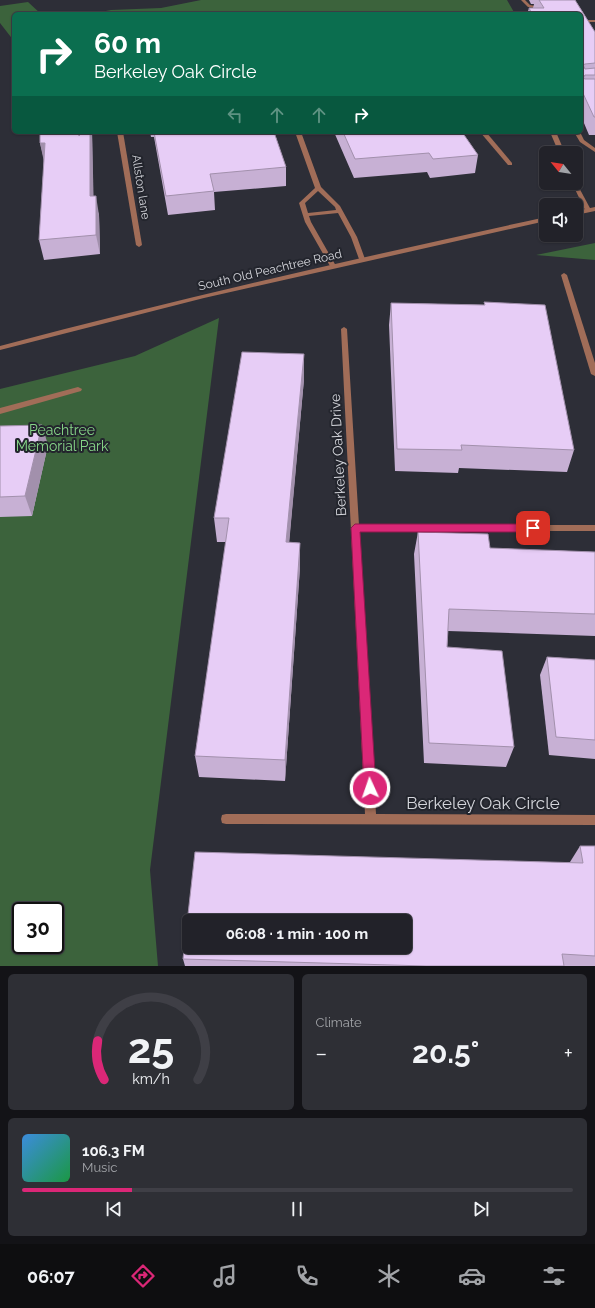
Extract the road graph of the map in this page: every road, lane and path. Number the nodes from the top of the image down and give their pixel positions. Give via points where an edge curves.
1 (523, 0) edge
2 (547, 8) edge
3 (583, 21) edge
4 (595, 21) edge
5 (120, 134) edge
6 (299, 134) edge
7 (485, 134) edge
8 (554, 134) edge
9 (578, 134) edge
10 (559, 146) edge
11 (595, 150) edge
12 (510, 164) dead end
13 (318, 188) junction
14 (578, 190) edge
15 (595, 209) edge
16 (588, 210) junction
17 (340, 211) junction
18 (583, 211) edge
19 (306, 215) junction
20 (539, 221) edge
21 (139, 245) dead end
22 (362, 259) junction
23 (333, 266) junction
24 (564, 275) dead end
25 (344, 329) dead end
26 (0, 348) edge
27 (595, 374) edge
28 (78, 389) dead end
29 (0, 411) edge
30 (355, 528) junction
31 (595, 528) edge
32 (226, 819) dead end
33 (371, 819) junction
34 (595, 820) edge

1 - 2 street via 529,6
3 - 4 street
5 - 21 street, Allston lane
6 - 13 street
7 - 12 street
8 - 10 street
9 - 11 street via 582,141
13 - 17 street
13 - 19 street via 302,203
14 - 16 street
15 - 16 street
16 - 18 street
17 - 19 street
17 - 22 street
19 - 23 street
20 - 22 street, South Old Peachtree Road
22 - 23 street, South Old Peachtree Road
23 - 26 street, South Old Peachtree Road via 91,323
24 - 27 street
25 - 30 street, Berkeley Oak Drive
28 - 29 street
30 - 31 street
30 - 33 street, Berkeley Oak Drive
32 - 33 street, Berkeley Oak Circle
33 - 34 street, Berkeley Oak Circle

